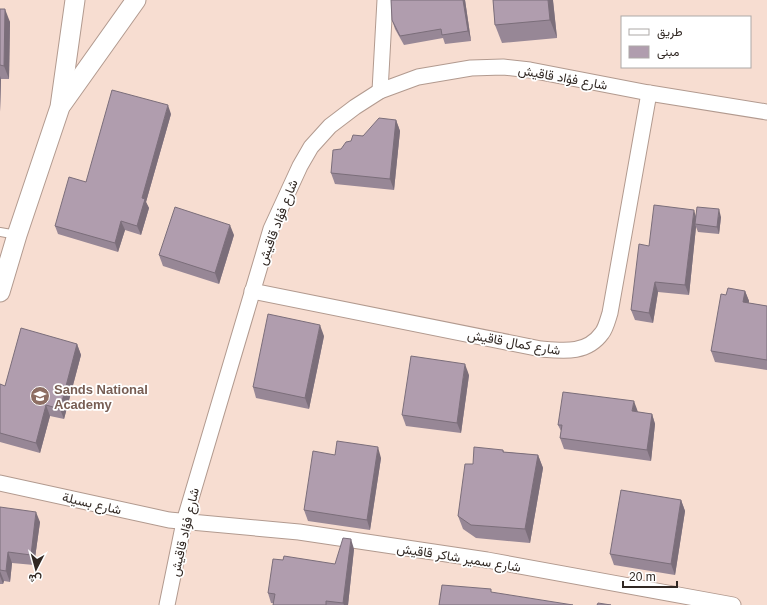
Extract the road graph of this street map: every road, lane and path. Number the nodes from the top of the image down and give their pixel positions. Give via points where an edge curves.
1 (74, 0) edge
2 (136, 0) edge
3 (385, 0) edge
4 (380, 91) junction
5 (649, 93) junction
6 (60, 107) junction
7 (767, 112) edge
8 (8, 233) edge
9 (252, 291) junction
10 (0, 292) edge
11 (0, 483) edge
12 (184, 522) junction
13 (167, 605) edge
14 (733, 605) edge

1 - 6 street
2 - 6 street
3 - 4 street
4 - 5 street, شارع فؤاد قاقيش via 418,77 443,72 503,67 555,74
4 - 9 street, شارع فؤاد قاقيش via 330,126 312,147 282,201
5 - 7 street, شارع فؤاد قاقيش
5 - 9 street, شارع كمال قاقيش via 610,312 602,333 588,347 570,352 541,349
6 - 8 street
8 - 10 street
9 - 12 street, شارع فؤاد قاقيش
11 - 12 street, شارع بسيلة
12 - 13 street, شارع فؤاد قاقيش
12 - 14 street, شارع سمير شاكر قاقيش via 307,533 487,560

